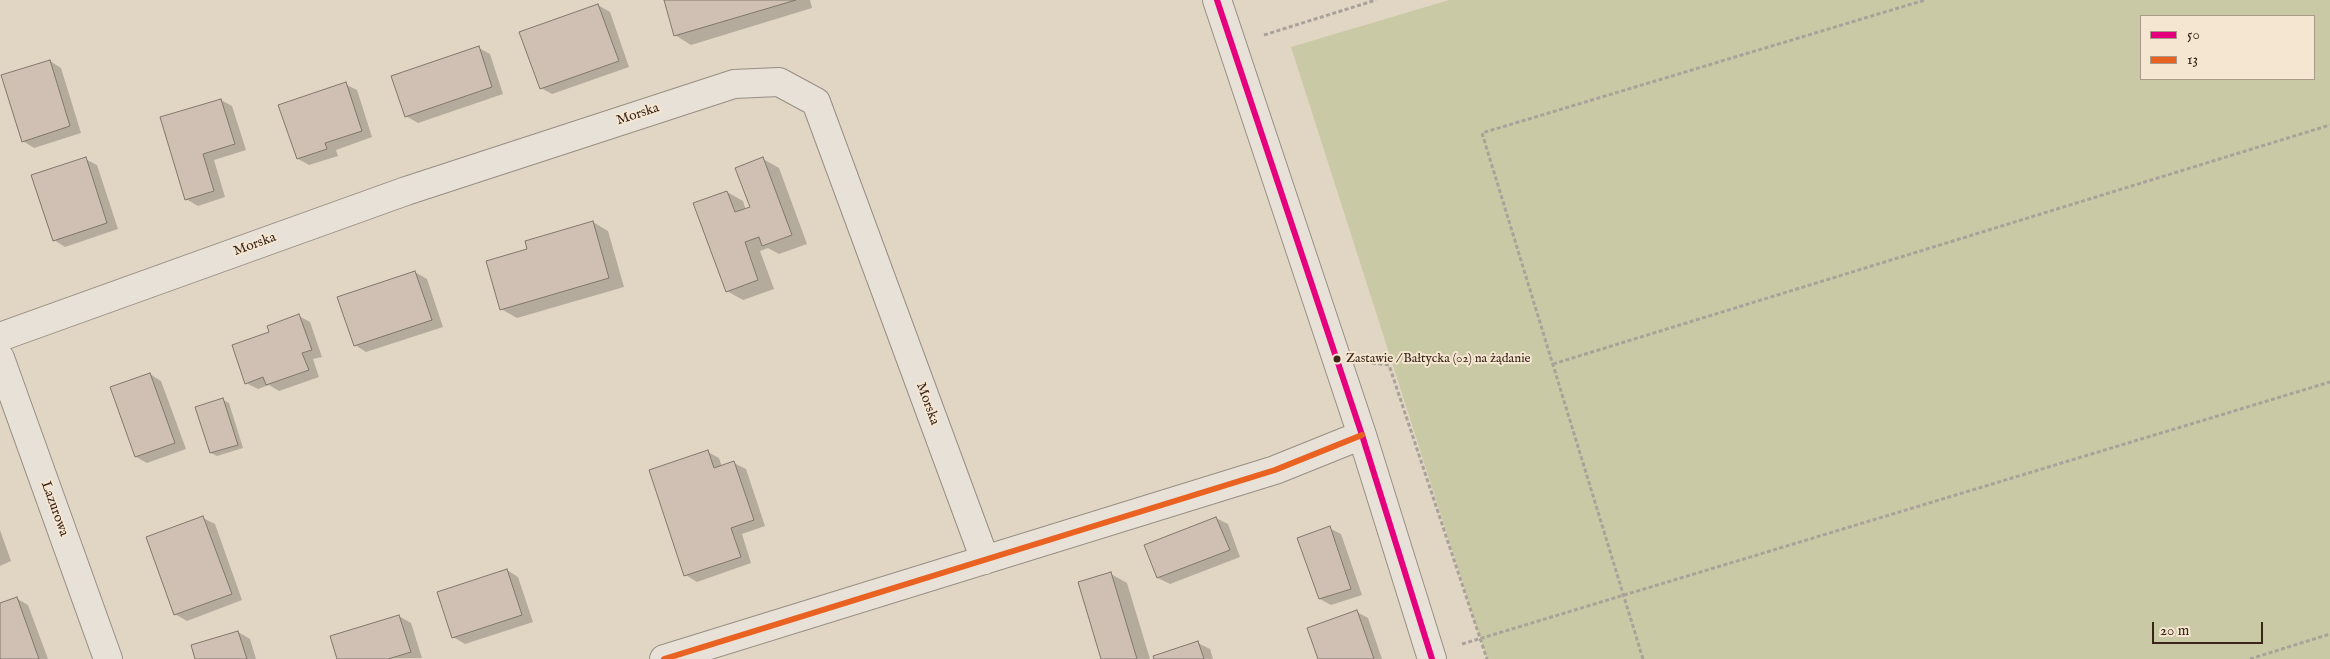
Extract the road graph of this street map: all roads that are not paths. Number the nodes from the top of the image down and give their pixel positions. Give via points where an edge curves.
1 (1217, 0) edge
2 (0, 337) edge
3 (0, 358) edge
4 (1362, 435) junction
5 (984, 560) junction
6 (1432, 656) edge
7 (108, 659) edge
8 (664, 659) edge

1 - 4 street
2 - 5 street, Morska via 406,190 734,84 779,82 816,102
3 - 7 street, Lazurowa
4 - 5 street via 1275,470
4 - 6 street
5 - 8 street

